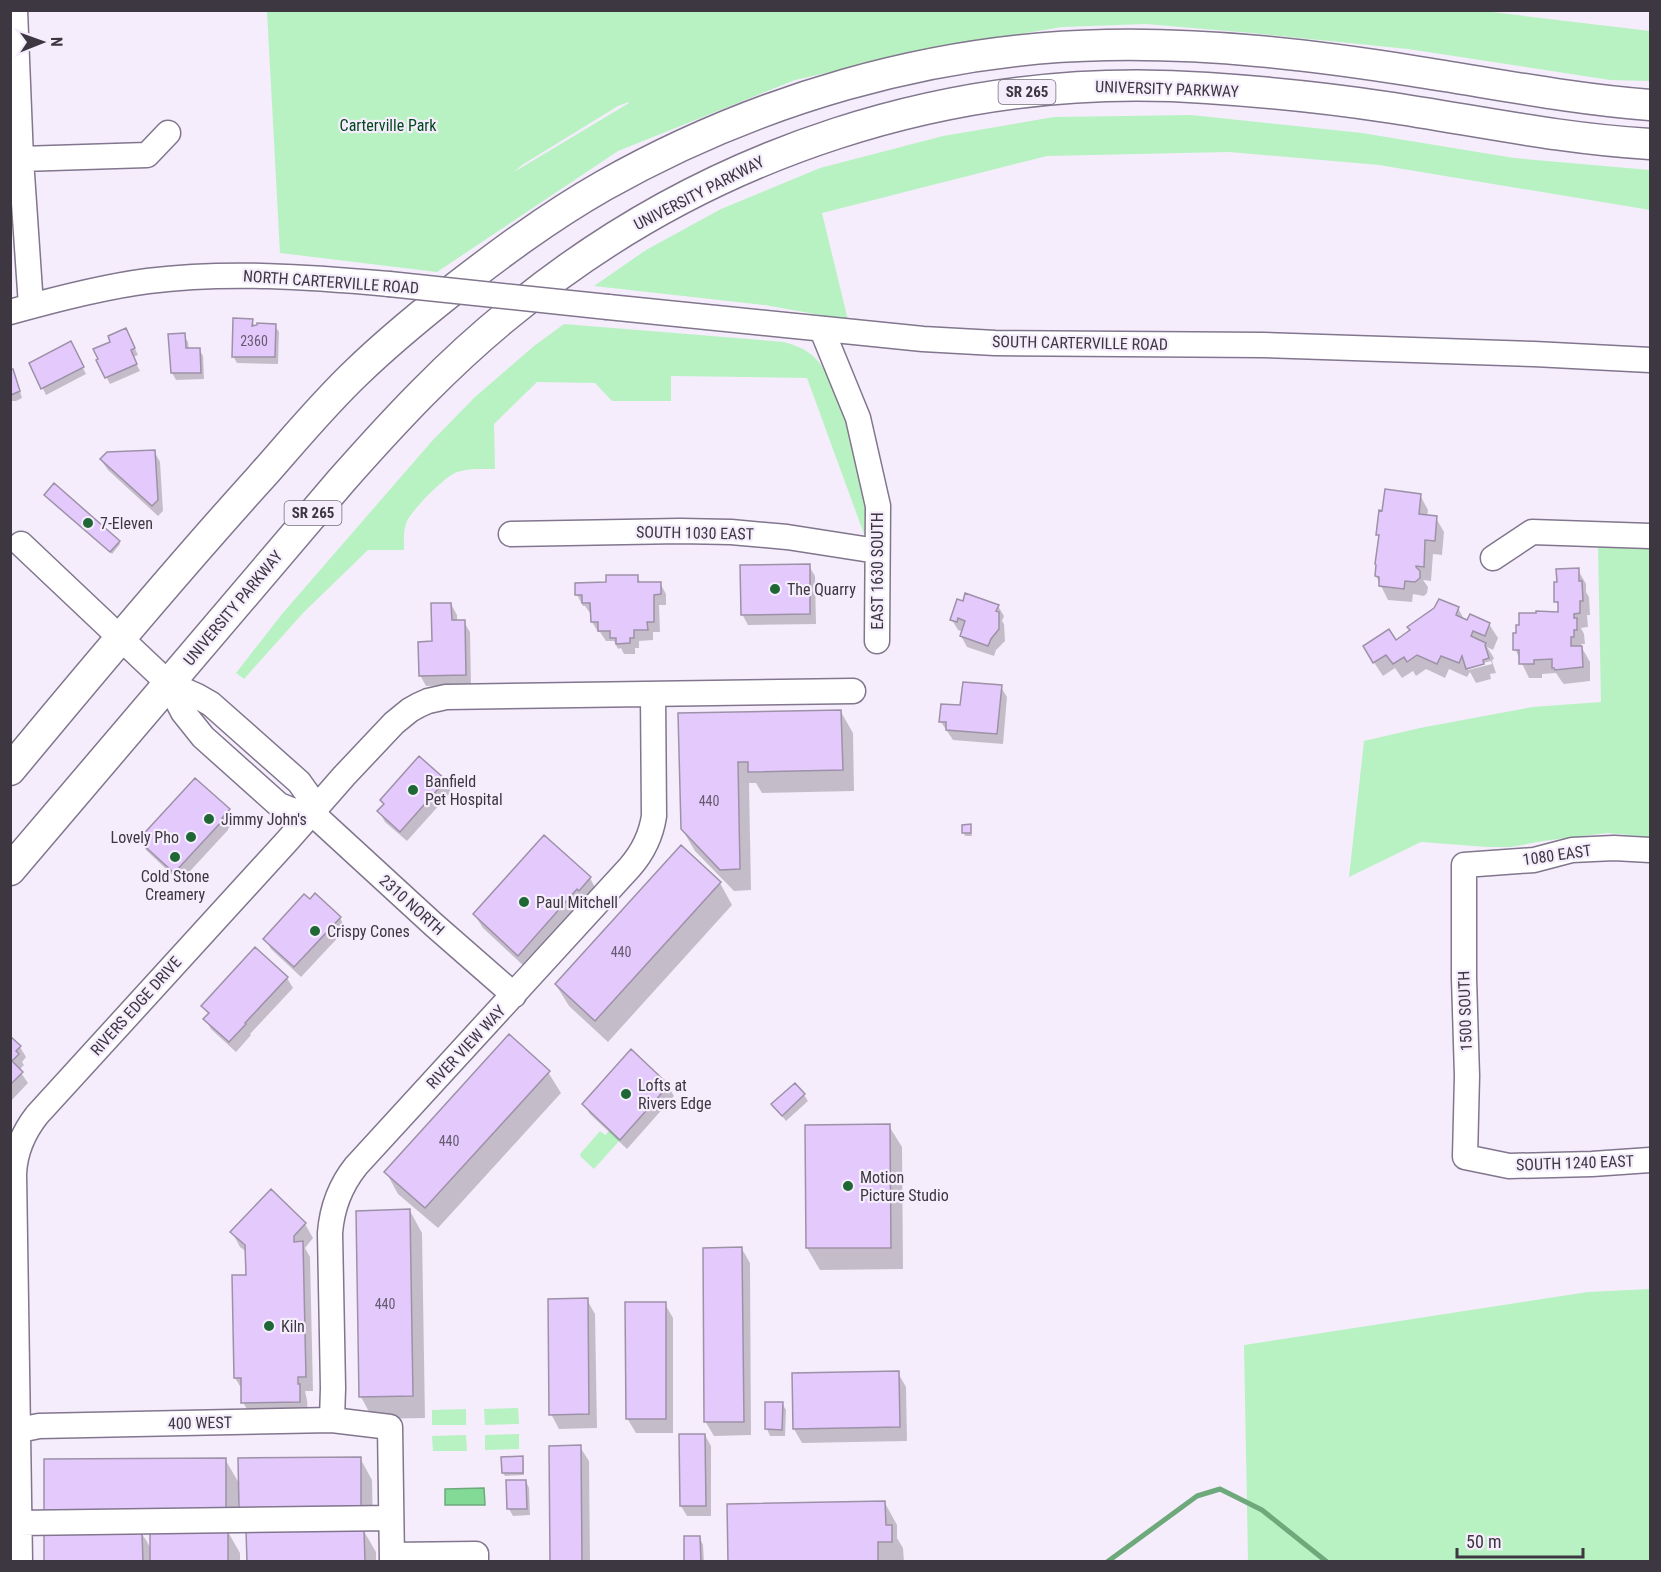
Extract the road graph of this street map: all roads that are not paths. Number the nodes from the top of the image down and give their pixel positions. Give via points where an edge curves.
1 (15, 10) edge
2 (1650, 105) edge
3 (168, 133) dead end
4 (1650, 144) edge
5 (21, 159) junction
6 (511, 297) joint
7 (21, 309) edge
8 (822, 330) junction
9 (1650, 360) edge
10 (511, 534) dead end
11 (1650, 536) edge
12 (21, 544) dead end
13 (878, 551) junction
14 (1493, 558) dead end
15 (119, 638) junction
16 (877, 641) dead end
17 (168, 683) junction
18 (853, 691) dead end
19 (652, 694) junction
20 (10, 770) edge
21 (312, 813) junction
22 (1650, 850) edge
23 (1464, 865) joint
24 (10, 870) edge
25 (514, 995) junction
26 (1465, 1157) joint
27 (1650, 1160) edge
28 (332, 1420) junction
29 (14, 1432) edge
30 (19, 1514) junction
31 (391, 1518) junction
32 (392, 1558) edge
33 (20, 1562) edge
34 (476, 1562) edge

1 - 5 street
2 - 15 main road via 1289,55 1199,47 1108,45 1017,51 936,63 852,83 765,111 680,146 598,189 517,242 432,307 356,373
3 - 5 street via 147,155
4 - 17 main road, UNIVERSITY PARKWAY / SR 265 via 1549,134 1338,100 1213,88 1126,86 1044,90 976,99 886,118 801,145 717,180 624,231 548,283 488,331 381,436
5 - 7 street
6 - 7 street, NORTH CARTERVILLE ROAD, bridge via 308,276 229,275 149,281
6 - 8 street, SOUTH CARTERVILLE ROAD, bridge
8 - 9 street, SOUTH CARTERVILLE ROAD via 995,343 1263,345
8 - 13 street, EAST 1630 SOUTH via 858,418 878,506
10 - 13 street, SOUTH 1030 EAST via 722,531
11 - 14 street via 1532,532
12 - 15 street, 2310 NORTH
13 - 16 street, EAST 1630 SOUTH
15 - 17 street, 2310 NORTH
15 - 20 main road
17 - 21 street, 2310 NORTH via 211,704 291,774 305,788
17 - 24 main road, UNIVERSITY PARKWAY / SR 265
18 - 19 street, RIVERS EDGE DRIVE
19 - 21 street, RIVERS EDGE DRIVE via 446,697 428,701 394,723
19 - 25 street, RIVER VIEW WAY via 654,816 644,848
21 - 25 street, 2310 NORTH
21 - 29 street, RIVERS EDGE DRIVE via 37,1115 21,1140 14,1174
22 - 23 street, 1080 EAST via 1572,850 1534,860
23 - 26 street, 1500 SOUTH
25 - 28 street, RIVER VIEW WAY via 342,1185 333,1208 330,1233
26 - 27 street, SOUTH 1240 EAST via 1509,1166
28 - 29 street, 400 WEST via 39,1426
28 - 31 street, 400 WEST via 390,1427
29 - 30 street, RIVERS EDGE DRIVE
30 - 31 street
30 - 33 street, RIVERS EDGE DRIVE
31 - 32 street
32 - 34 street via 476,1554

